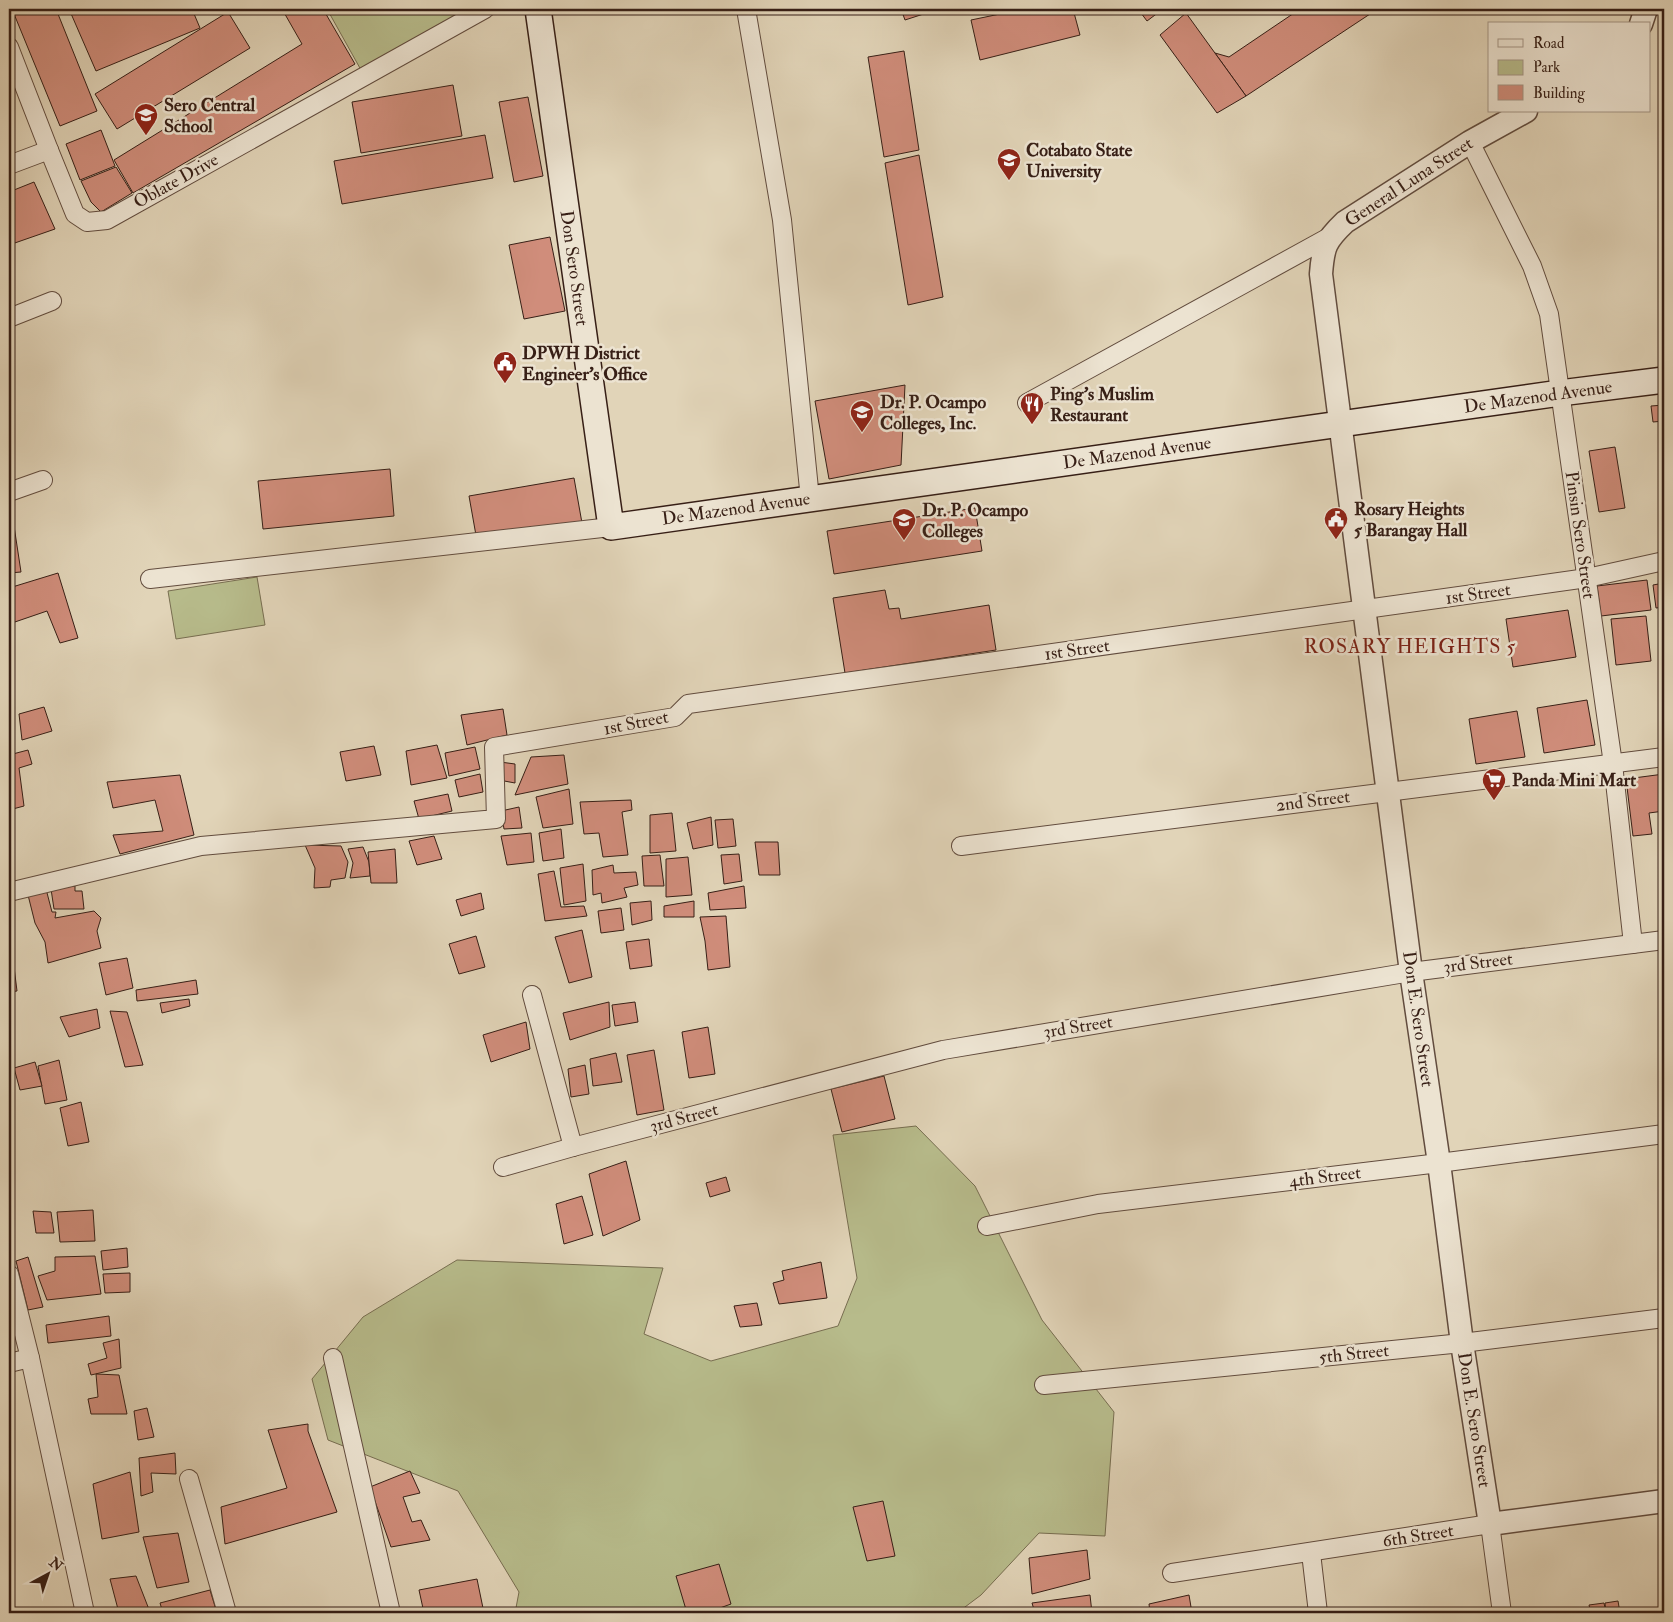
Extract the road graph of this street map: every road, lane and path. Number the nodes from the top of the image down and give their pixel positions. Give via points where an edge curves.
1 (485, 9) edge
2 (538, 9) edge
3 (746, 9) edge
4 (1646, 9) edge
5 (1642, 22) edge
6 (9, 47) edge
7 (1524, 112) edge
8 (1470, 142) junction
9 (48, 150) junction
10 (9, 165) edge
11 (1331, 236) junction
12 (52, 301) dead end
13 (9, 318) edge
14 (1664, 380) edge
15 (1560, 393) junction
16 (1027, 403) dead end
17 (1340, 424) junction
18 (43, 480) dead end
19 (9, 492) edge
20 (810, 499) junction
21 (610, 527) junction
22 (1664, 561) edge
23 (150, 578) dead end
24 (1587, 578) junction
25 (1364, 610) junction
26 (1664, 757) edge
27 (1613, 764) junction
28 (1388, 791) junction
29 (961, 846) dead end
30 (9, 890) edge
31 (1664, 940) edge
32 (1633, 944) junction
33 (1411, 972) junction
34 (532, 995) dead end
35 (1664, 1134) edge
36 (573, 1147) junction
37 (1438, 1163) junction
38 (503, 1168) dead end
39 (987, 1226) dead end
40 (9, 1274) edge
41 (1664, 1318) edge
42 (1462, 1343) junction
43 (30, 1358) junction
44 (332, 1358) dead end
45 (9, 1364) edge
46 (1044, 1384) dead end
47 (189, 1479) dead end
48 (1664, 1501) edge
49 (1490, 1524) junction
50 (1311, 1553) junction
51 (1172, 1573) dead end
52 (85, 1613) edge
53 (227, 1613) edge
54 (391, 1613) edge
55 (1318, 1613) edge
56 (1502, 1613) edge

1 - 9 street, Oblate Drive via 107,220 87,222 75,214
2 - 21 main road, Don Sero Street
3 - 20 street via 782,220
4 - 5 street
6 - 9 street, Oblate Drive
7 - 8 street, General Luna Street
8 - 11 street, General Luna Street via 1345,222
8 - 15 street, Pinsin Sero Street via 1532,266 1549,314
9 - 10 street
11 - 16 street
11 - 17 street, General Luna Street via 1323,252 1321,274
12 - 13 street
14 - 15 main road, De Mazenod Avenue
15 - 17 main road, De Mazenod Avenue
15 - 24 street, Pinsin Sero Street
17 - 20 main road, De Mazenod Avenue
17 - 25 street, Don E. Sero Street
18 - 19 street
20 - 21 main road, De Mazenod Avenue
21 - 23 street
22 - 24 street, 1st Street
24 - 25 street, 1st Street
24 - 27 street, Pinsin Sero Street
25 - 28 street, Don E. Sero Street
25 - 30 street, 1st Street via 688,704 674,717 494,747 496,819 200,846
26 - 27 street, 2nd Street
27 - 28 street, 2nd Street
27 - 32 street, Pinsin Sero Street
28 - 29 street, 2nd Street
28 - 33 street, Don E. Sero Street
31 - 32 street, 3rd Street
32 - 33 street, 3rd Street
33 - 36 street, 3rd Street via 944,1050
33 - 37 street, Don E. Sero Street
34 - 36 street
35 - 37 street, 4th Street
36 - 38 street, 3rd Street
37 - 39 street, 4th Street via 1098,1204
37 - 42 street, Don E. Sero Street
40 - 43 street
41 - 42 street, 5th Street
42 - 46 street, 5th Street
42 - 49 street, Don E. Sero Street
43 - 45 street
43 - 52 street
44 - 54 street
47 - 53 street
48 - 49 street, 6th Street
49 - 50 street, 6th Street
49 - 56 street, Don E. Sero Street
50 - 51 street, 6th Street
50 - 55 street

